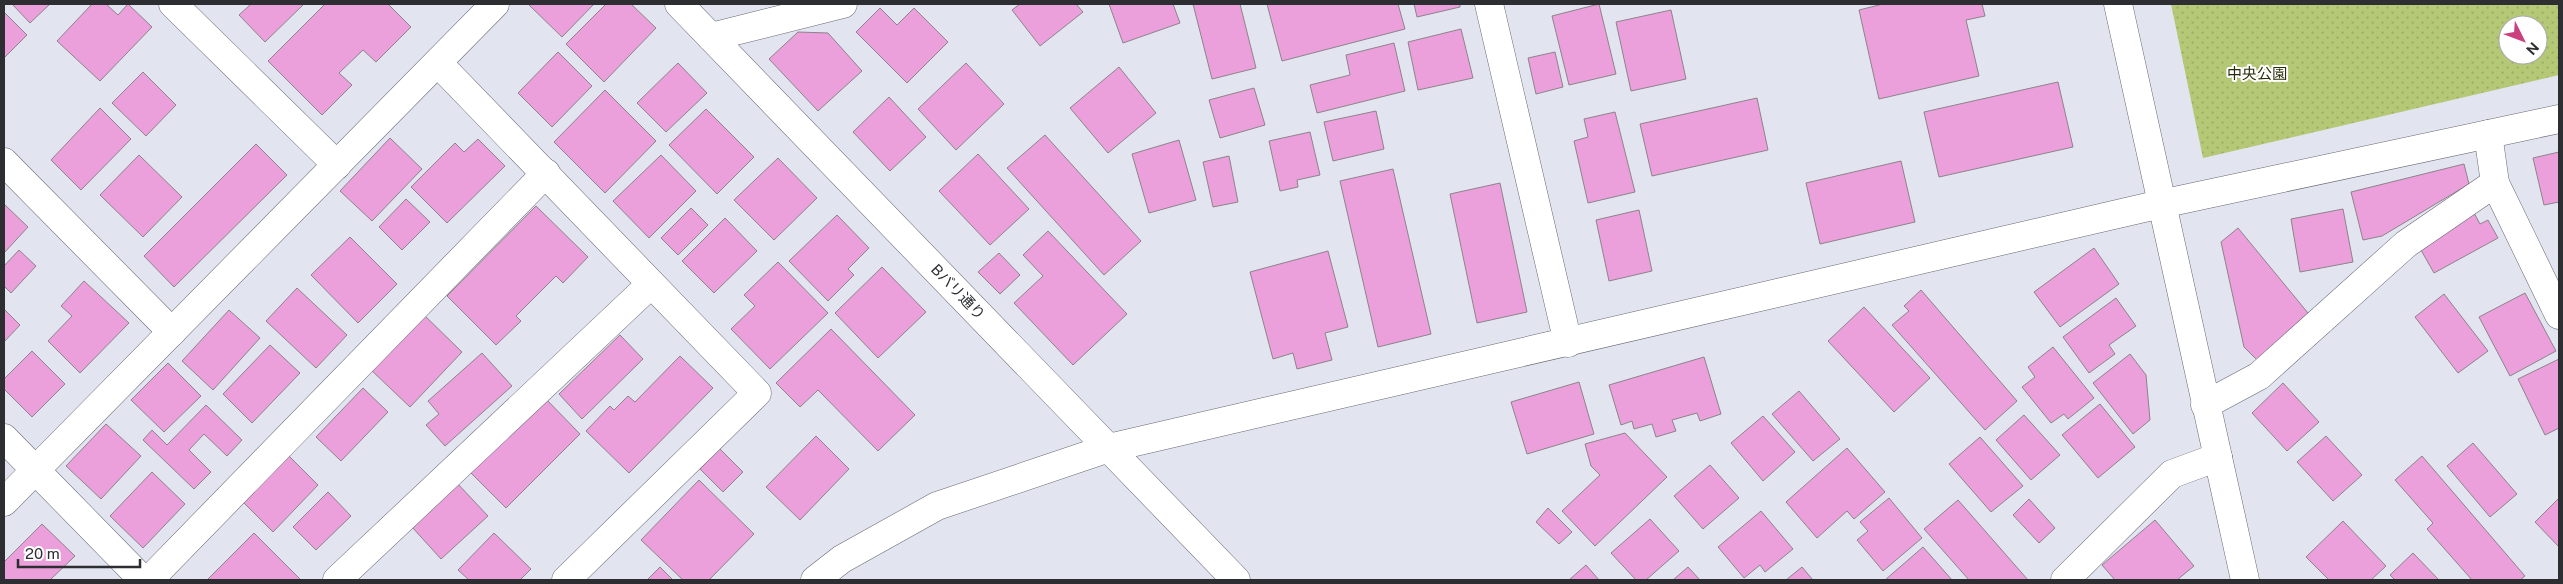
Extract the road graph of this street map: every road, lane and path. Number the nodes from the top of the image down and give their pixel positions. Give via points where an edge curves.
1 (173, 4) edge
2 (679, 4) edge
3 (843, 4) edge
4 (1489, 4) edge
5 (2118, 4) edge
6 (483, 8) edge
7 (711, 38) junction
8 (438, 63) junction
9 (2559, 119) edge
10 (2488, 134) junction
11 (4, 162) edge
12 (337, 165) junction
13 (546, 173) junction
14 (2495, 183) junction
15 (2161, 204) junction
16 (650, 284) junction
17 (2559, 315) edge
18 (172, 332) junction
19 (1568, 343) junction
20 (2206, 405) junction
21 (4, 438) edge
22 (1109, 448) junction
23 (2218, 457) junction
24 (34, 470) junction
25 (4, 502) edge
26 (143, 580) edge
27 (149, 580) edge
28 (337, 580) edge
29 (566, 580) edge
30 (815, 580) edge
31 (1236, 580) edge
32 (2065, 580) edge
33 (2245, 580) edge

1 - 12 street
2 - 7 street, Bバリ通り
3 - 7 street
4 - 19 street
5 - 15 street
6 - 8 street
7 - 22 street, Bバリ通り
8 - 12 street
8 - 13 street
9 - 10 street
10 - 14 street
10 - 15 street
11 - 18 street
12 - 18 street
13 - 16 street
13 - 27 street
14 - 17 street
14 - 20 street via 2406,244 2259,376
15 - 19 street
15 - 20 street
16 - 28 street
16 - 29 street via 757,393
18 - 24 street
19 - 22 street
20 - 23 street
21 - 24 street
22 - 30 street via 937,506 842,559
22 - 31 street, Bバリ通り
23 - 32 street via 2172,474
23 - 33 street
24 - 25 street
24 - 26 street

